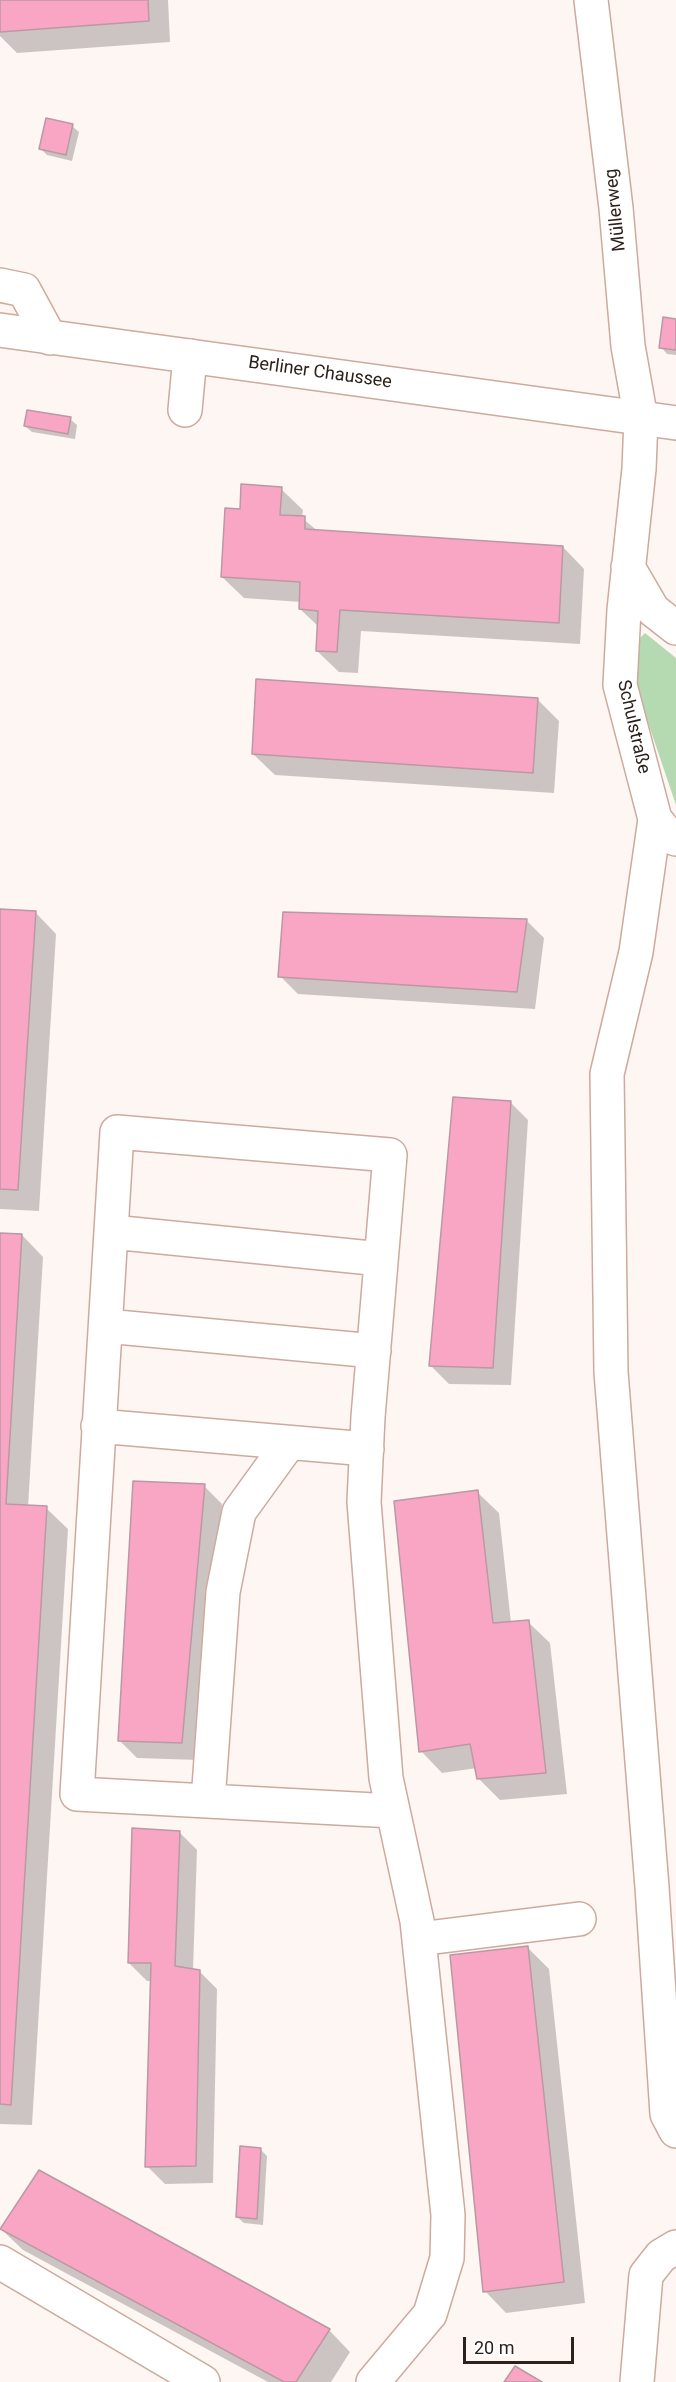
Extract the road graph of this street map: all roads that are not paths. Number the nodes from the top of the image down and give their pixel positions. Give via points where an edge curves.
1 (591, 0) edge
2 (0, 285) edge
3 (0, 330) edge
4 (50, 338) junction
5 (190, 356) junction
6 (185, 410) dead end
7 (641, 419) junction
8 (676, 423) edge
9 (628, 567) junction
10 (676, 628) edge
11 (666, 829) edge
12 (112, 1232) junction
13 (381, 1259) junction
14 (106, 1326) junction
15 (374, 1351) junction
16 (98, 1426) junction
17 (289, 1443) junction
18 (367, 1449) junction
19 (208, 1801) junction
20 (393, 1811) junction
21 (579, 1919) dead end
22 (419, 1939) junction
23 (676, 2132) edge
24 (676, 2247) edge
25 (0, 2262) edge
26 (203, 2382) edge
27 (373, 2382) edge
28 (637, 2382) edge

1 - 7 street, Müllerweg via 616,207 627,346
2 - 4 street via 24,290
3 - 4 street, Berliner Chaussee
4 - 5 street, Berliner Chaussee
5 - 6 street
5 - 7 street, Berliner Chaussee
7 - 8 street, Berliner Chaussee
7 - 9 street, Schulstraße
9 - 10 street via 653,610
9 - 11 street, Schulstraße via 620,685
11 - 23 street via 607,1074 611,1372 667,2114
12 - 13 street
12 - 13 street via 117,1132 390,1155
12 - 14 street
13 - 15 street
14 - 15 street
14 - 16 street
15 - 18 street
16 - 17 street
16 - 19 street via 77,1794
17 - 18 street
17 - 19 street via 239,1512 223,1592
18 - 20 street via 364,1502 386,1778
19 - 20 street
20 - 22 street
21 - 22 street
22 - 27 street via 448,2215 447,2258 429,2314
24 - 28 street via 661,2256 646,2275
25 - 26 street

